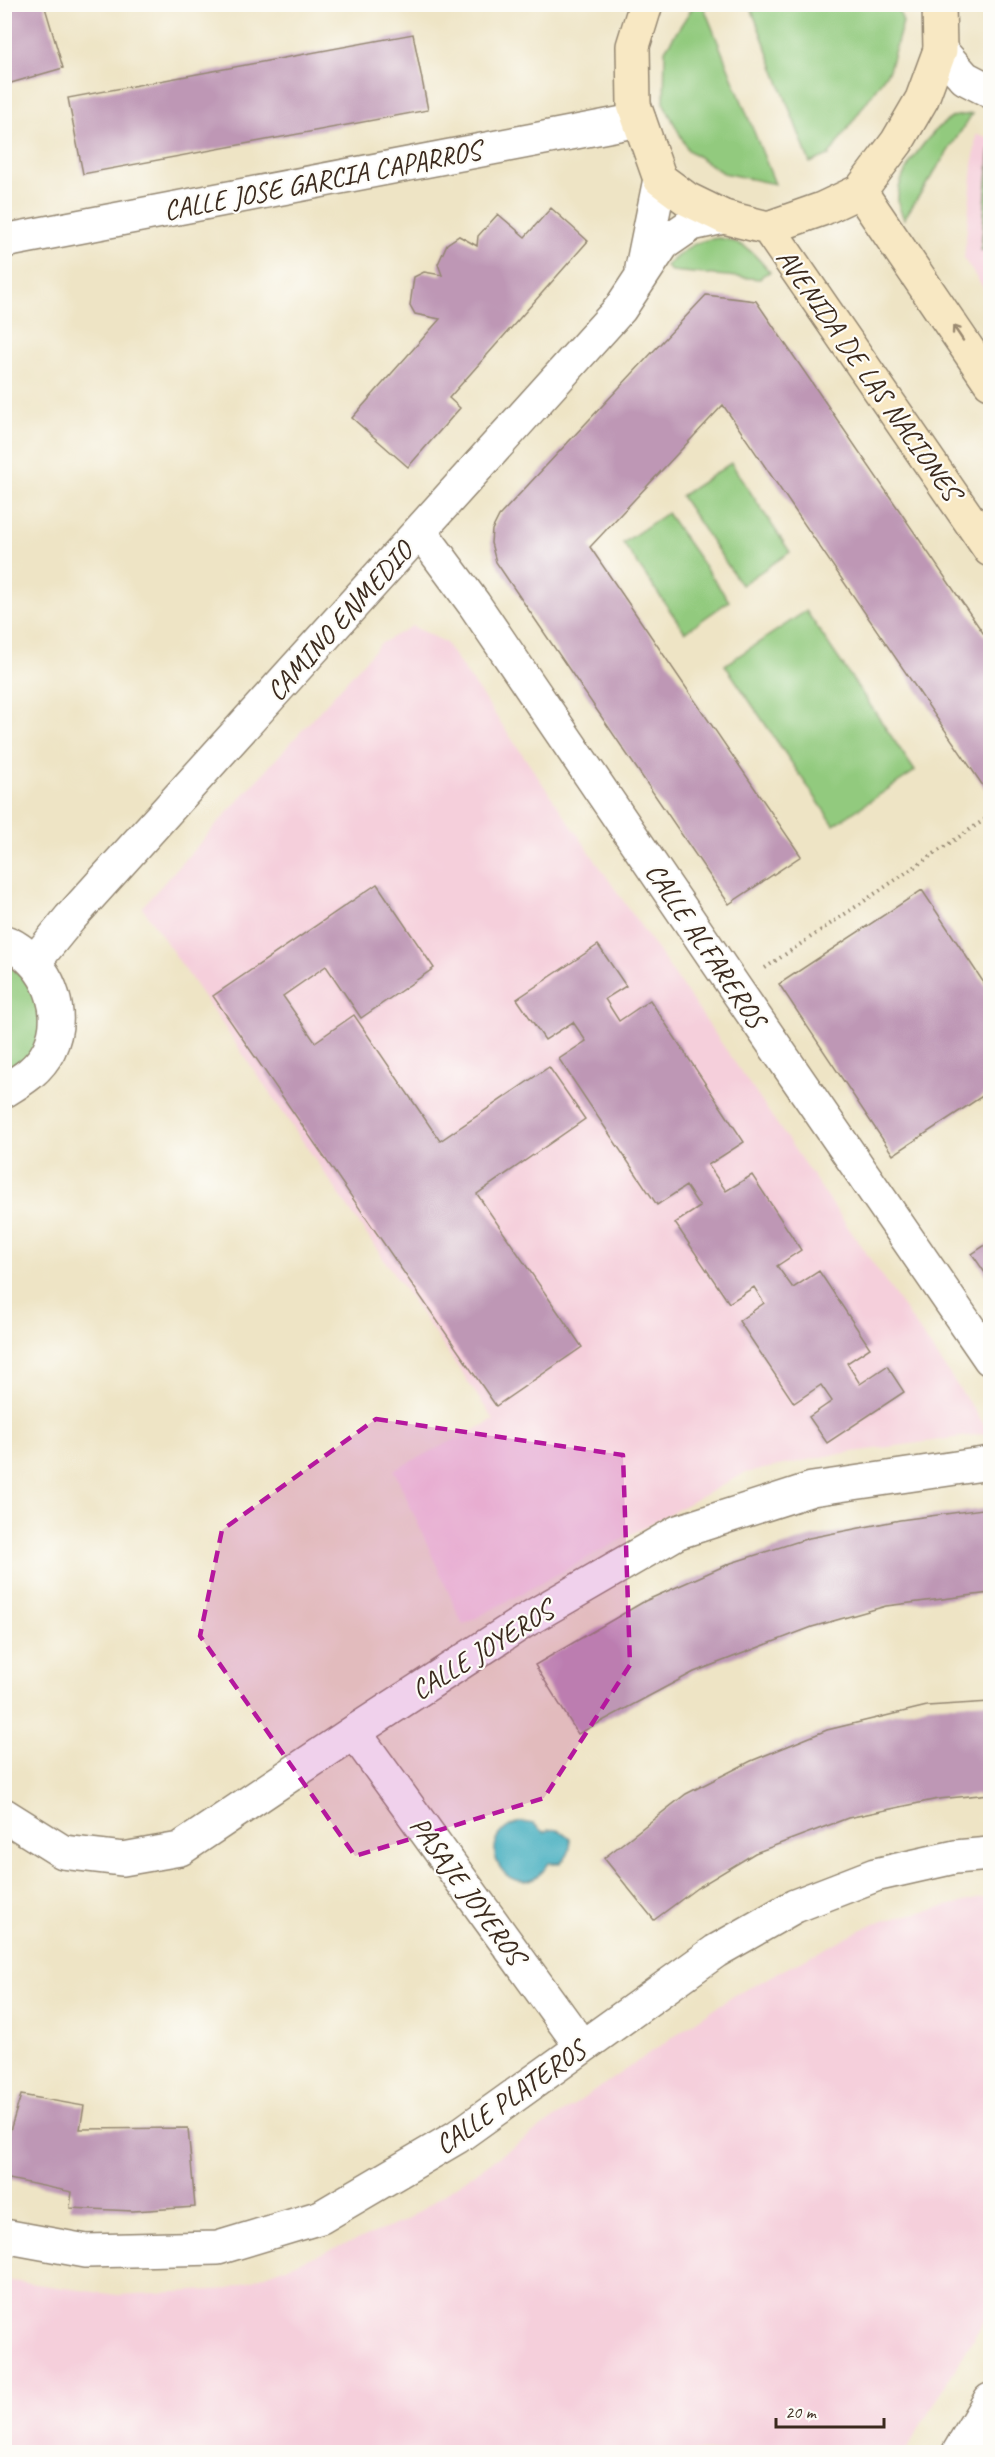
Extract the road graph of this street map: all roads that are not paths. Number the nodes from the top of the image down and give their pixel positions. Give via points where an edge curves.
1 (646, 4) edge
2 (939, 4) edge
3 (940, 50) junction
4 (990, 91) edge
5 (639, 120) junction
6 (660, 179) junction
7 (860, 191) junction
8 (724, 217) junction
9 (768, 228) junction
10 (4, 241) edge
11 (639, 279) junction
12 (990, 382) edge
13 (420, 531) junction
14 (990, 550) edge
15 (4, 942) edge
16 (35, 961) junction
17 (4, 1091) edge
18 (990, 1359) edge
19 (990, 1463) edge
20 (354, 1732) junction
21 (4, 1815) edge
22 (990, 1854) edge
23 (582, 2047) junction
24 (4, 2236) edge
25 (990, 2400) edge
26 (959, 2452) edge

1 - 5 street via 633,46 634,105
2 - 3 street
3 - 4 street via 965,78
3 - 7 street via 922,99 897,142
5 - 6 street
5 - 10 street, CALLE JOSE GARCIA CAPARROS
6 - 8 street
6 - 11 street, CAMINO ENMEDIO
7 - 9 street
12 -> 7 street
8 - 9 street
8 - 11 street, CAMINO ENMEDIO via 692,224 663,244
9 - 14 street, AVENIDA DE LAS NACIONES
11 - 13 street, CAMINO ENMEDIO via 620,309
13 - 16 street, CAMINO ENMEDIO
13 - 18 street, CALLE ALFAREROS via 474,603
15 - 16 street
16 - 17 street via 51,988 56,1020 49,1050 30,1075
19 - 20 street, CALLE JOYEROS via 812,1489 678,1532 523,1622
20 - 21 street, CALLE JOYEROS via 180,1849 123,1859 63,1852
20 - 23 street, PASAJE JOYEROS
22 - 23 street, CALLE PLATEROS via 955,1857 875,1875 795,1906 716,1951
23 - 24 street, CALLE PLATEROS via 457,2137 321,2217 218,2248 86,2251
25 - 26 street

